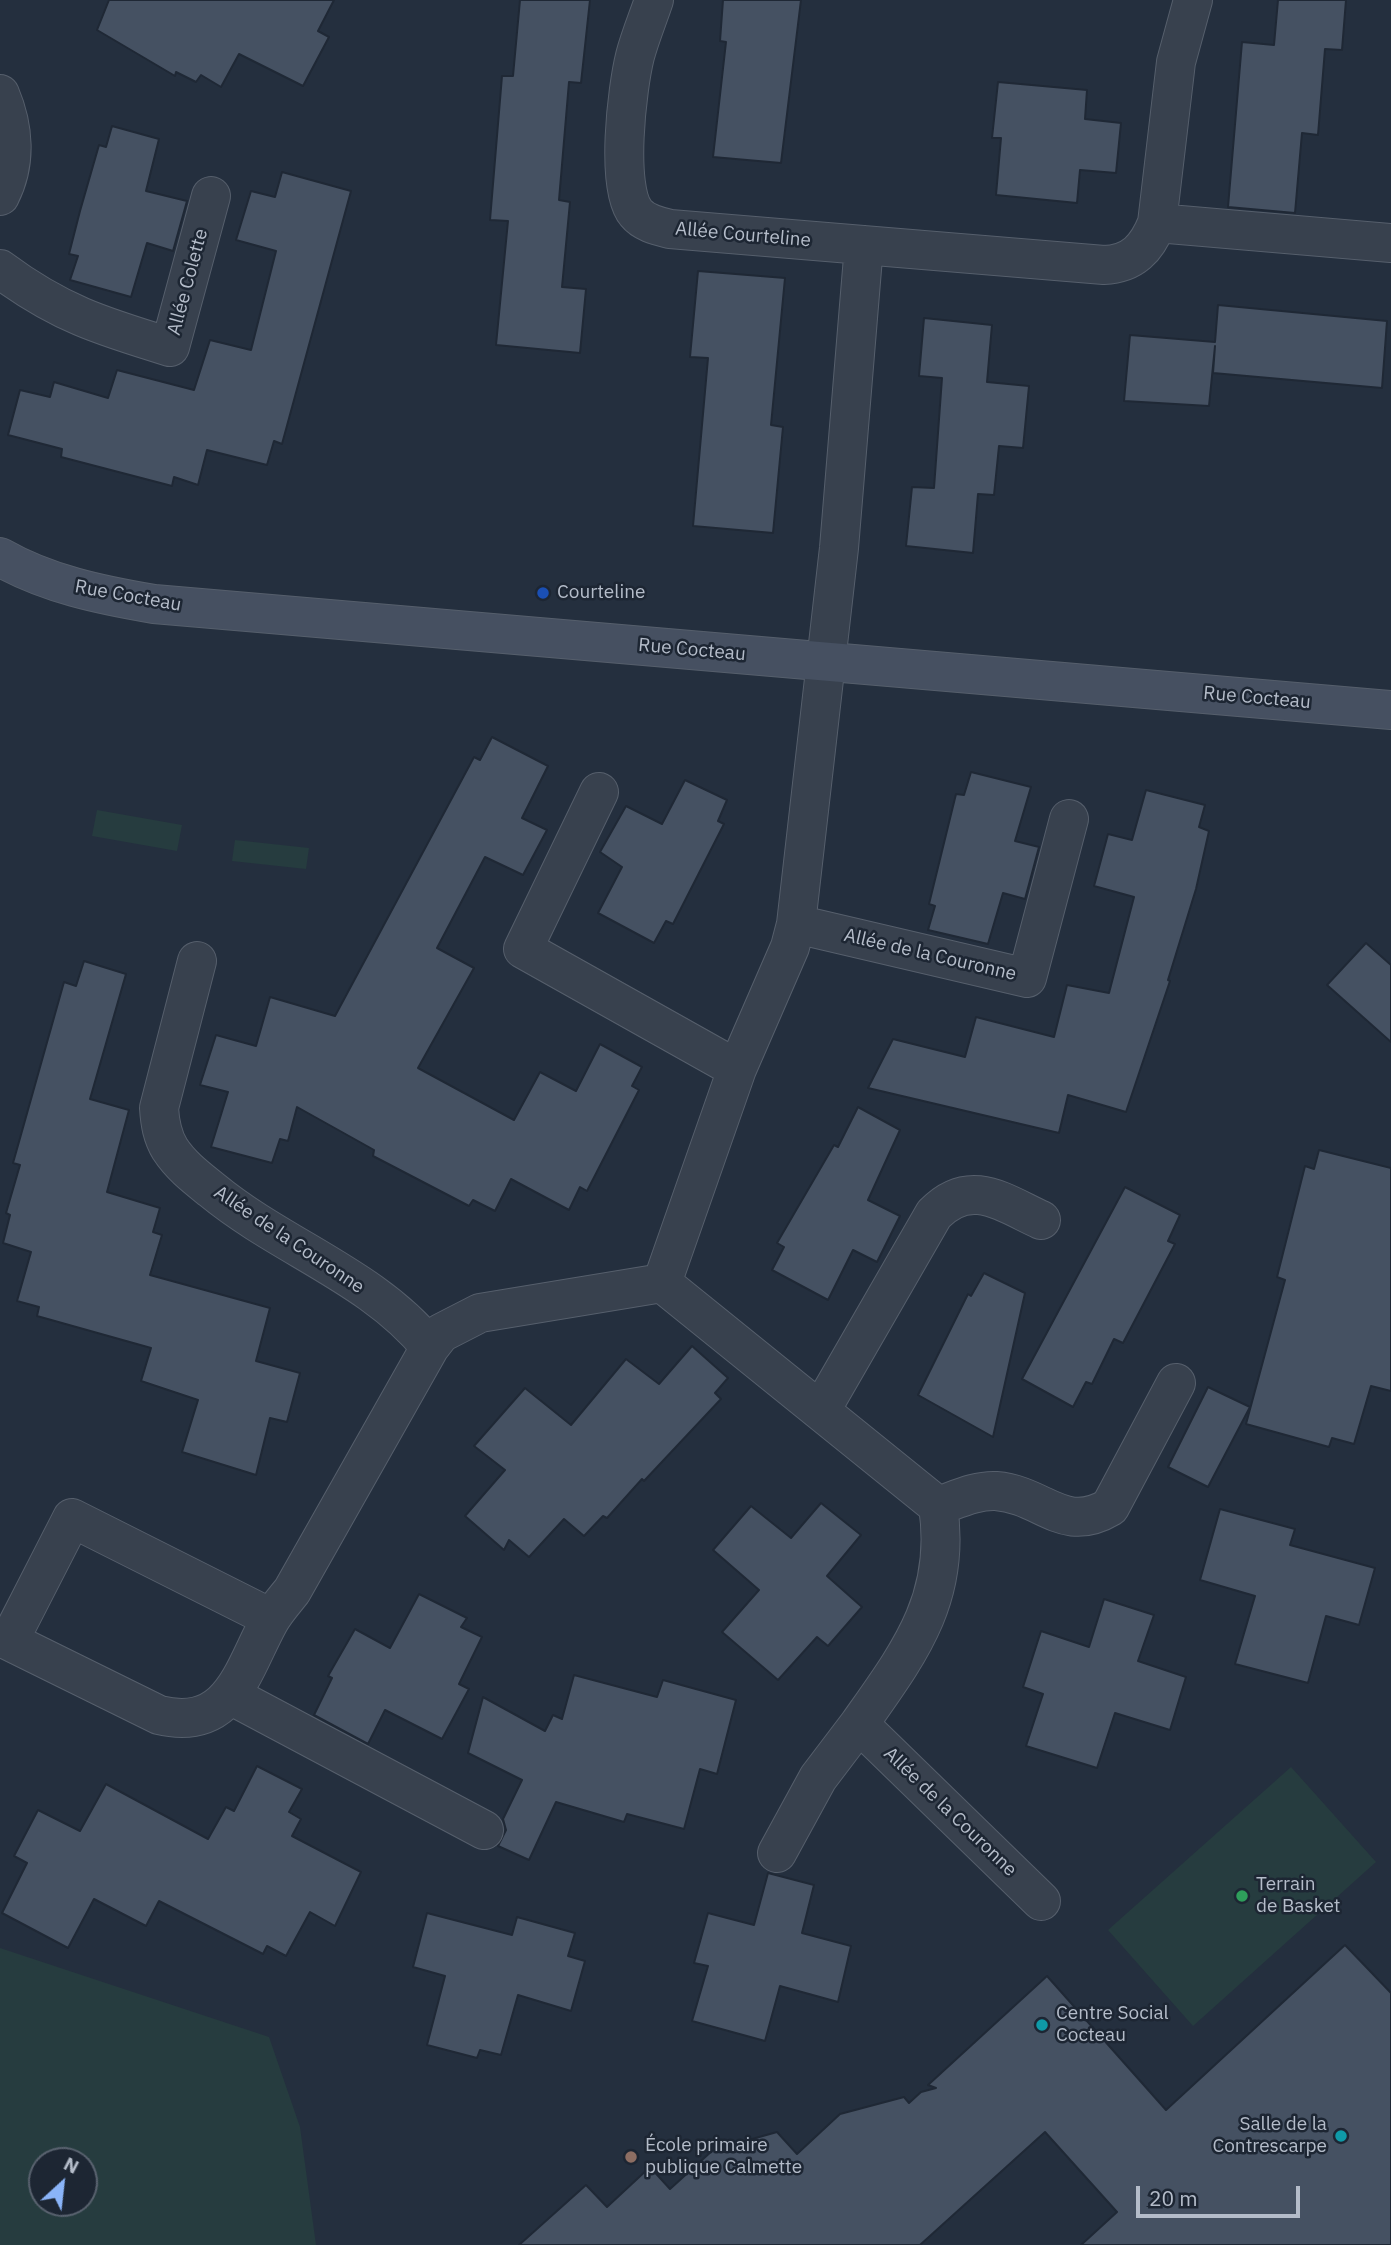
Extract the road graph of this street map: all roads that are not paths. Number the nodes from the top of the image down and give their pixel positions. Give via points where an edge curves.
1 (654, 0) edge
2 (1193, 0) edge
3 (0, 94) edge
4 (0, 196) edge
5 (211, 196) dead end
6 (1157, 223) junction
7 (1391, 243) edge
8 (864, 245) junction
9 (0, 269) edge
10 (0, 557) edge
11 (826, 663) junction
12 (1391, 710) edge
13 (599, 792) dead end
14 (1069, 819) dead end
15 (796, 924) junction
16 (197, 961) dead end
17 (737, 1069) junction
18 (1041, 1220) dead end
19 (662, 1283) junction
20 (430, 1347) junction
21 (1176, 1383) dead end
22 (821, 1410) junction
23 (938, 1506) junction
24 (271, 1618) junction
25 (8, 1624) edge
26 (232, 1696) junction
27 (859, 1724) junction
28 (484, 1830) dead end
29 (777, 1853) dead end
30 (1041, 1901) dead end

1 - 8 street, Allée Courteline via 631,78 623,175 636,213 649,223 670,229
2 - 6 street, Allée Courteline via 1176,62
3 - 4 street via 12,139 10,166
5 - 9 street, Allée Colette via 170,347 83,320
6 - 7 street
6 - 8 street, Allée Courteline via 1148,245 1119,265
8 - 11 street
10 - 11 street, Rue Cocteau via 38,576 154,604
11 - 12 street, Rue Cocteau
11 - 15 street
13 - 17 street via 523,949
14 - 15 street, Allée de la Couronne via 1027,978
15 - 17 street
16 - 20 street, Allée de la Couronne via 159,1108 169,1148 223,1199 387,1305
17 - 19 street
18 - 22 street via 976,1194 945,1203 934,1214
19 - 20 street via 480,1313 441,1334
19 - 22 street
20 - 24 street via 292,1591
21 - 23 street via 1110,1507 1099,1513 1084,1519 1069,1516 995,1491
22 - 23 street
23 - 27 street via 941,1562 927,1616 915,1643
24 - 25 street via 72,1518
24 - 26 street
25 - 26 street via 9,1641 159,1715 178,1720 200,1716
26 - 28 street
27 - 29 street via 818,1778
27 - 30 street, Allée de la Couronne

